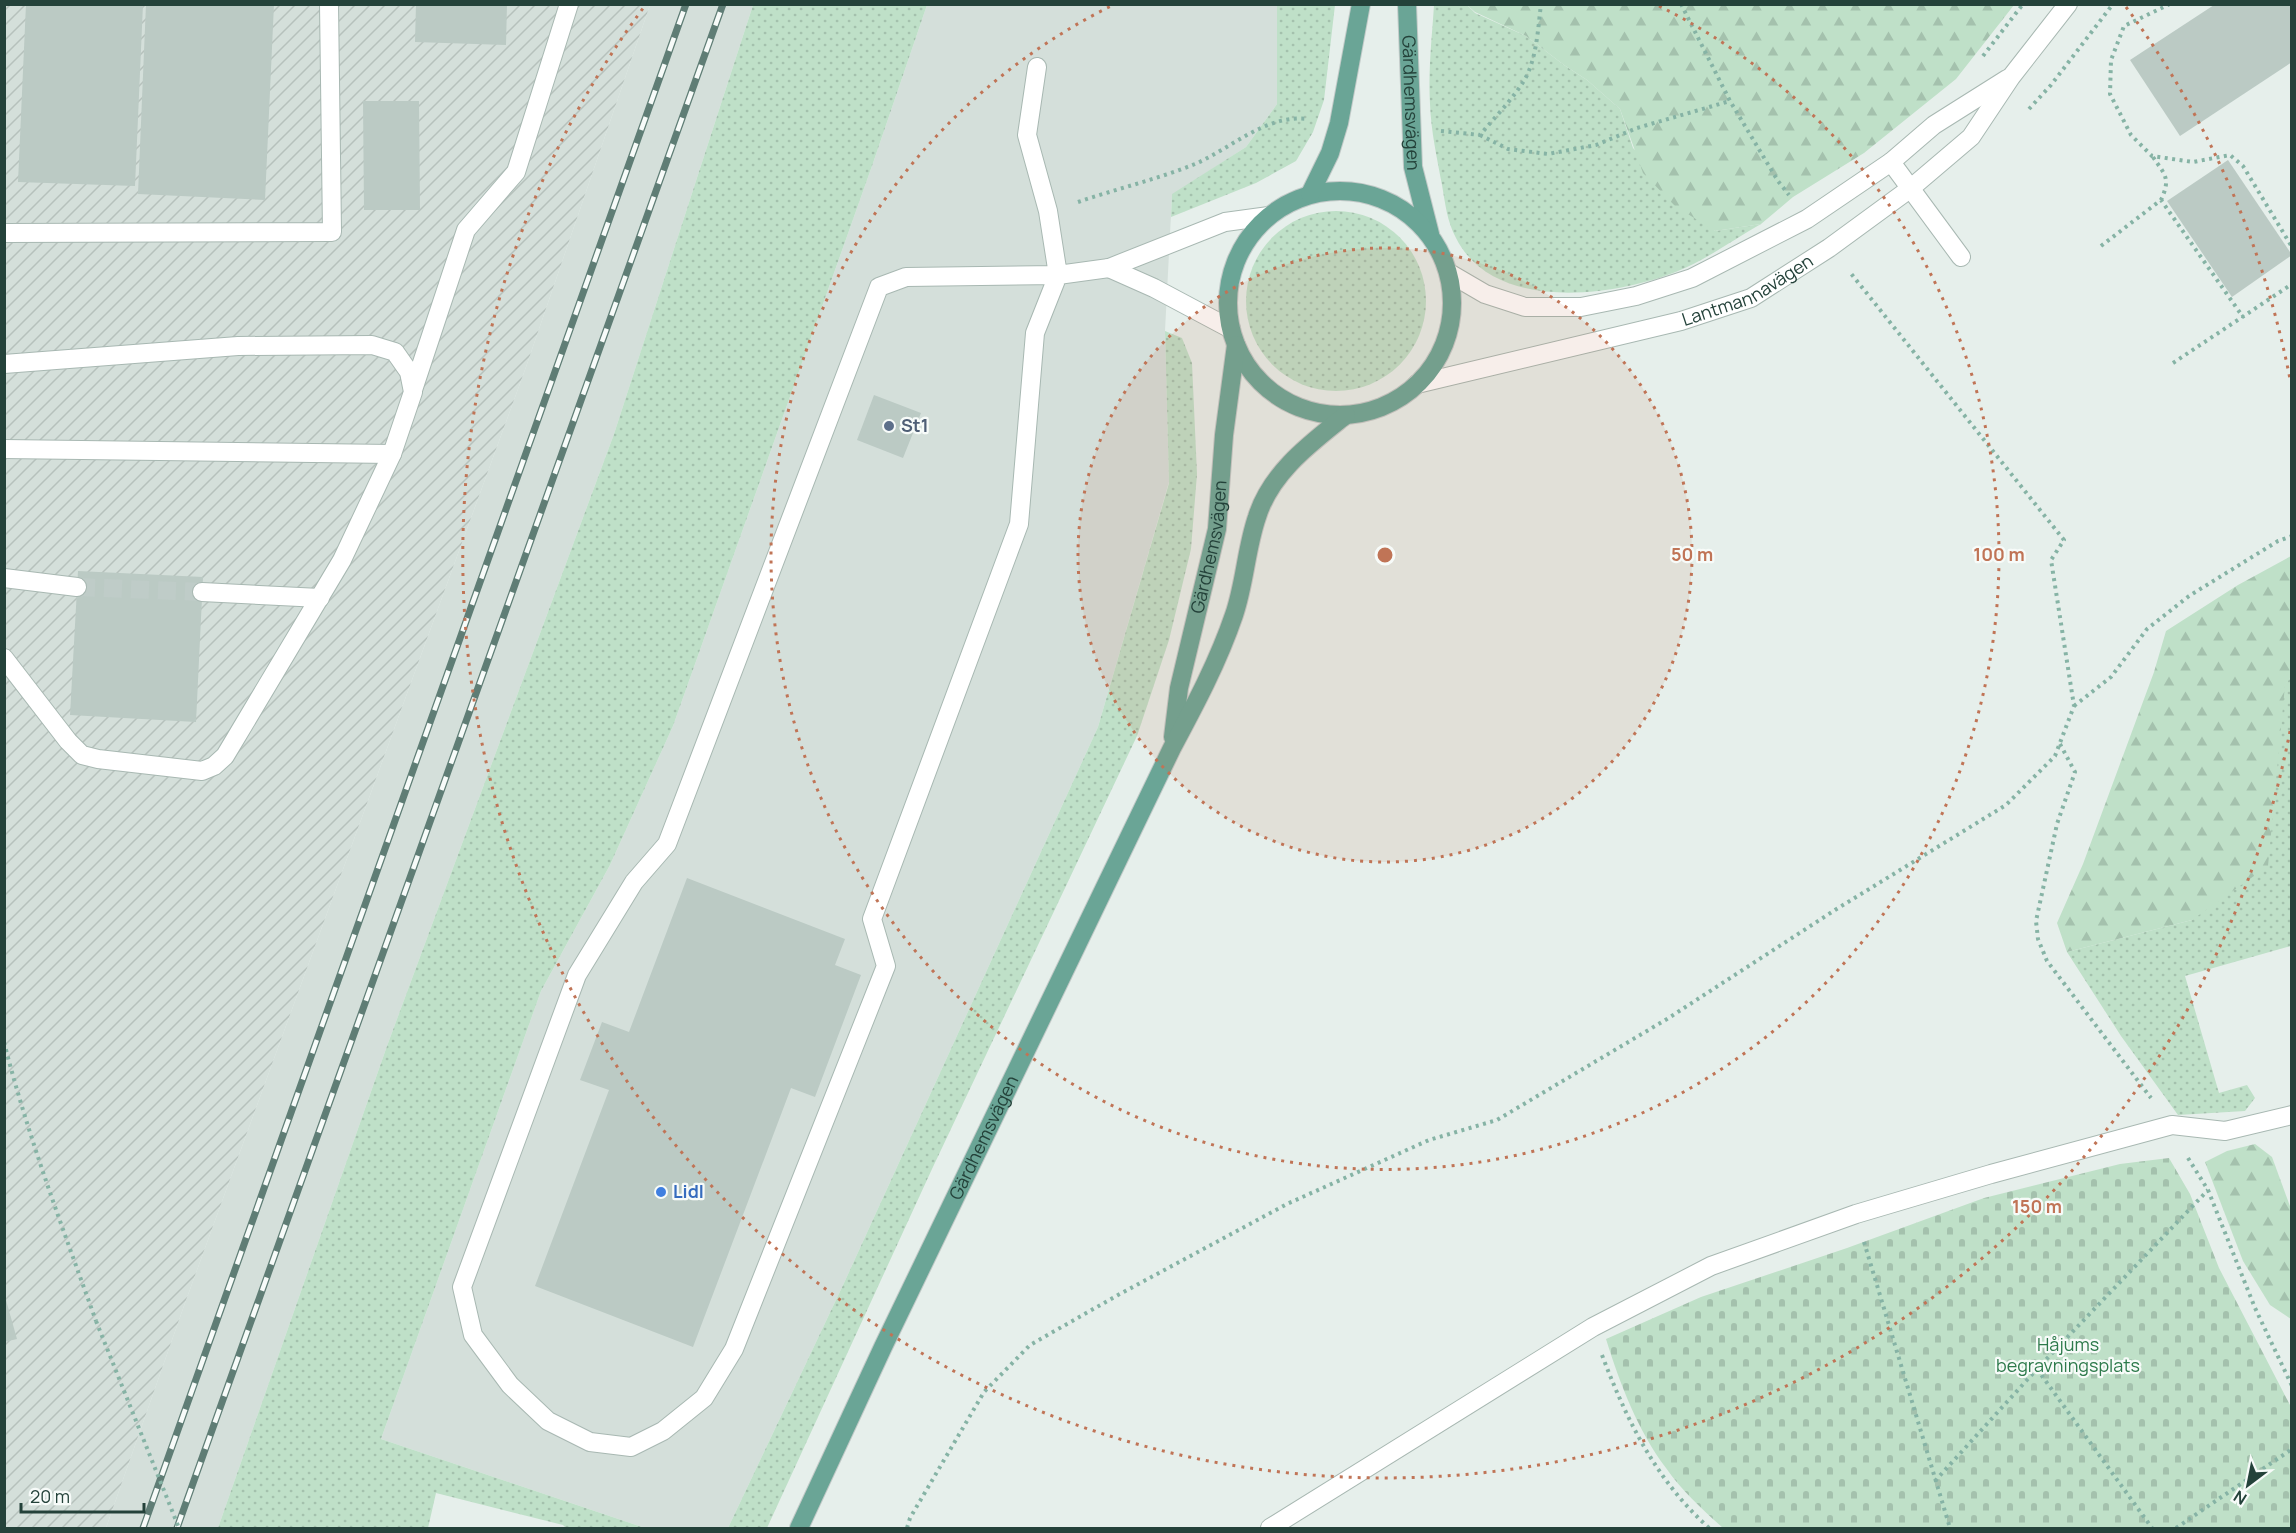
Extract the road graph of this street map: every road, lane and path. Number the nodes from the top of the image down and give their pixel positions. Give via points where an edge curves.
1 (329, 4) edge
2 (569, 4) edge
3 (1361, 4) edge
4 (1407, 4) edge
5 (1681, 4) edge
6 (2068, 4) edge
7 (2170, 4) edge
8 (1037, 67) dead end
9 (2011, 76) junction
10 (1730, 101) junction
11 (1480, 135) dead end
12 (2152, 156) junction
13 (1891, 162) junction
14 (1911, 188) junction
15 (1310, 194) junction
16 (2161, 200) junction
17 (1269, 216) junction
18 (1807, 219) junction
19 (4, 233) edge
20 (1430, 236) junction
21 (2101, 246) dead end
22 (2292, 247) edge
23 (1829, 248) junction
24 (1961, 256) dead end
25 (1109, 268) junction
26 (1449, 273) junction
27 (1058, 275) junction
28 (2292, 284) edge
29 (2243, 317) junction
30 (1233, 337) junction
31 (2173, 363) dead end
32 (4, 364) edge
33 (1417, 384) junction
34 (413, 392) junction
35 (1346, 415) junction
36 (4, 449) edge
37 (392, 454) junction
38 (2292, 536) edge
39 (4, 578) edge
40 (77, 587) tunnel mouth
41 (202, 592) tunnel mouth
42 (320, 598) junction
43 (4, 658) edge
44 (2074, 706) junction
45 (2060, 743) junction
46 (1172, 748) junction
47 (4, 1042) edge
48 (2292, 1115) edge
49 (2172, 1125) junction
50 (2208, 1190) junction
51 (1856, 1214) junction
52 (1593, 1327) junction
53 (2037, 1369) junction
54 (2292, 1386) edge
55 (2292, 1449) edge
56 (1935, 1481) junction
57 (179, 1528) edge
58 (800, 1528) edge
59 (907, 1528) edge
60 (1269, 1528) edge
61 (1709, 1528) edge
62 (1950, 1528) edge
63 (2152, 1528) edge
64 (2176, 1528) edge

1 - 19 street via 332,232
2 - 34 street via 516,172 466,230
3 - 15 main road via 1336,133
4 - 20 main road, Gärdhemsvägen via 1413,167
5 - 10 path
6 - 9 street, Lantmannavägen
7 - 12 path via 2124,26 2111,60 2110,94 2131,135
8 - 27 street via 1027,135 1048,211
9 - 13 street, Lantmannavägen via 1934,125
9 - 14 street, Lantmannavägen via 1971,137
10 - 11 path via 1638,128 1596,145 1548,154 1508,149
10 - 18 path via 1778,181
12 - 16 path via 2167,177
12 - 22 path via 2193,162 2230,155 2243,166
13 - 14 street
13 - 18 street, Lantmannavägen
14 - 23 street, Lantmannavägen
14 - 24 street
15 - 17 main road
15 - 20 main road via 1337,190 1389,201 1412,216
16 - 21 path
16 - 29 path
17 - 25 street via 1225,222
17 - 30 main road via 1254,230 1233,267 1228,287
18 - 26 street, Lantmannavägen via 1692,278 1636,296 1581,307 1524,307 1485,294
20 - 26 main road
23 - 33 street, Lantmannavägen via 1751,298 1681,321
23 - 44 path via 2064,540 2052,560
25 - 27 street
25 - 30 street via 1154,288
26 - 33 main road via 1449,333 1431,369
27 - 27 street via 1035,333 1019,524 872,919 886,966 734,1349 704,1398 663,1431 631,1447 590,1442 548,1421 510,1385 473,1335 462,1287 577,975 634,882 667,844 879,287 906,277
28 - 29 path
29 - 31 path
30 - 35 main road via 1247,366 1280,398 1323,414
30 - 46 main road, Gärdhemsvägen via 1217,529 1179,688
32 - 34 street via 238,346 372,345 395,352 409,372
33 - 35 main road via 1372,411
34 - 37 street
35 - 46 main road, Gärdhemsvägen via 1301,451 1272,486 1257,516 1234,614 1211,674
36 - 37 street
37 - 42 street
38 - 44 path via 2189,596 2148,629 2111,677
39 - 40 street
41 - 42 street
42 - 43 street via 225,756 202,771 82,755
44 - 45 path
45 - 49 path via 2075,772 2057,824 2036,921 2038,939 2047,961
45 - 59 path via 2055,756 2006,805 1667,1019 1497,1120 1430,1140 1287,1204 1030,1345 984,1392
46 - 58 main road, Gärdhemsvägen
47 - 57 path, bridge via 43,1173 96,1321
48 - 49 street via 2225,1131
49 - 50 path via 2175,1137
49 - 51 street
50 - 53 path
50 - 54 path via 2255,1308
51 - 52 street via 1711,1266
51 - 56 path
52 - 60 street
52 - 61 path via 1613,1383 1660,1475 1686,1508
53 - 56 path
53 - 63 path
55 - 64 path
56 - 62 path

